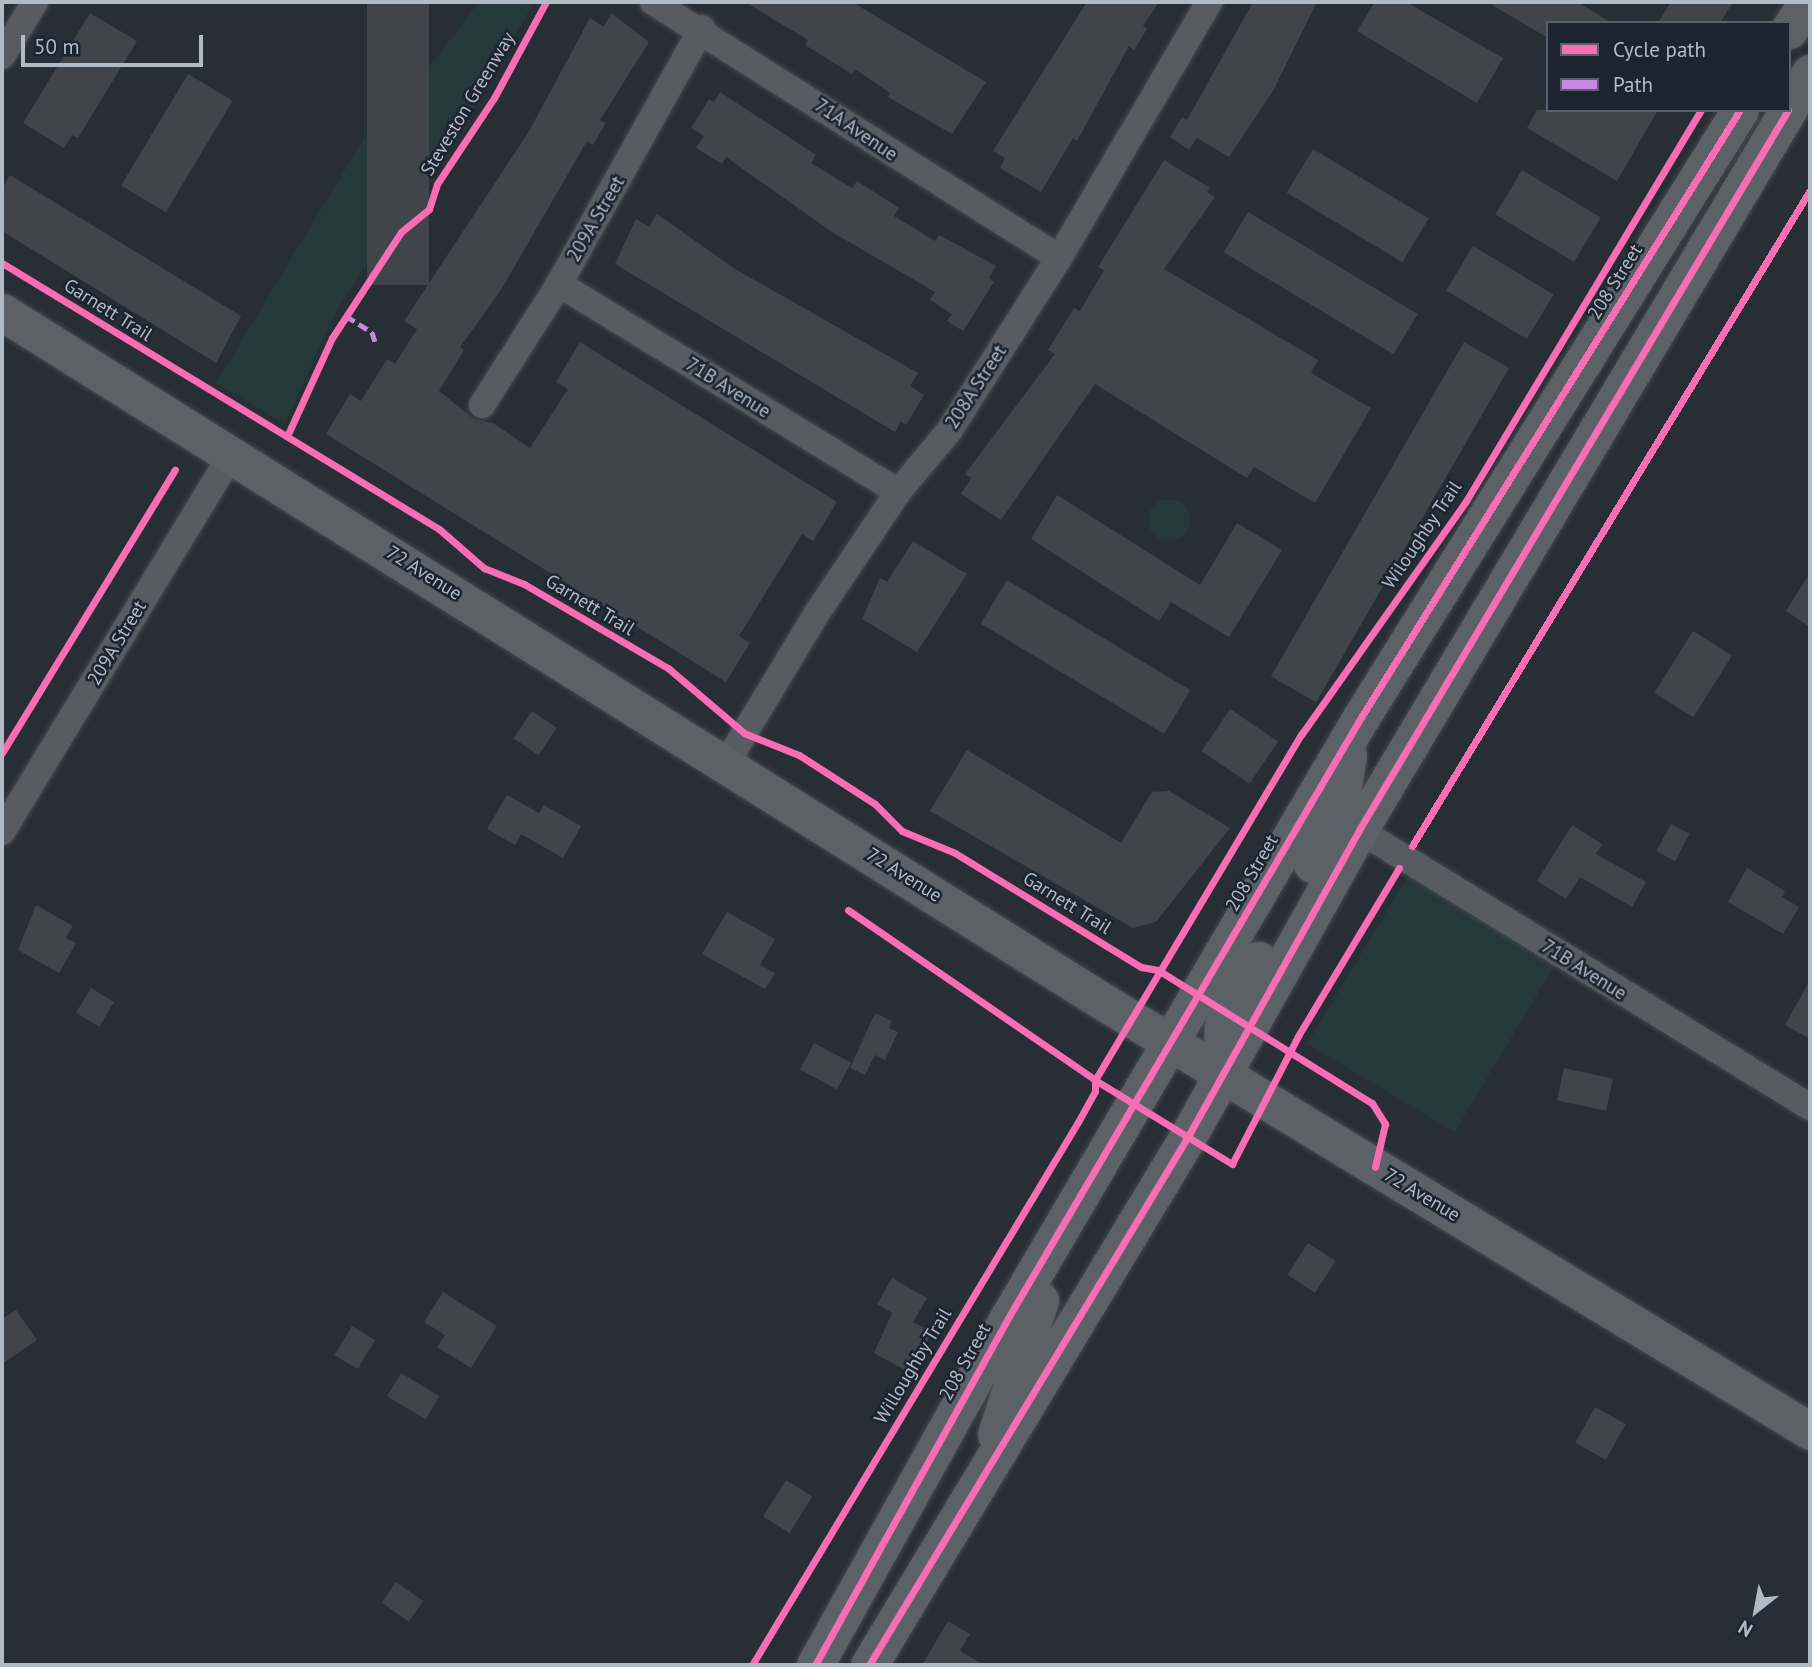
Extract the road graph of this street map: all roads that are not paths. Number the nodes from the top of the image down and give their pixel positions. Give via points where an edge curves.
1 (35, 2) edge
2 (653, 2) edge
3 (1209, 2) edge
4 (1807, 2) edge
5 (1791, 27) edge
6 (702, 28) junction
7 (2, 56) edge
8 (1810, 73) edge
9 (1791, 104) edge
10 (1739, 112) edge
11 (1786, 112) edge
12 (1059, 258) junction
13 (559, 284) junction
14 (2, 313) edge
15 (482, 405) dead end
16 (232, 454) junction
17 (898, 492) junction
18 (1360, 719) junction
19 (726, 762) junction
20 (9, 803) edge
21 (1359, 830) junction
22 (2, 832) edge
23 (1171, 1042) junction
24 (1224, 1076) junction
25 (1810, 1107) edge
26 (1810, 1431) edge
27 (985, 1474) junction
28 (815, 1665) edge
29 (869, 1665) edge

1 - 7 street
2 - 6 street, 71A Avenue
3 - 12 street, 208A Street
4 - 5 main road
6 - 12 street, 71A Avenue
6 - 13 street, 209A Street
8 - 9 main road
10 - 18 main road, 208 Street
11 - 21 main road
12 - 17 street, 208A Street via 949,431
13 - 15 street, 209A Street
13 - 17 street, 71B Avenue
14 - 16 main road, 72 Avenue
16 - 19 main road, 72 Avenue
16 - 20 street, 209A Street
17 - 19 street, 208A Street
18 - 23 main road, 208 Street
18 - 24 main road via 1331,830 1223,1026 1219,1047
19 - 23 main road, 72 Avenue
20 - 22 street, 209A Street
21 - 24 main road
21 - 25 street, 71B Avenue
23 - 24 main road, 72 Avenue
23 - 27 main road via 1151,1115 1038,1305
23 - 28 main road, 208 Street via 1008,1318
24 - 26 main road, 72 Avenue
24 - 27 main road
27 - 29 main road

